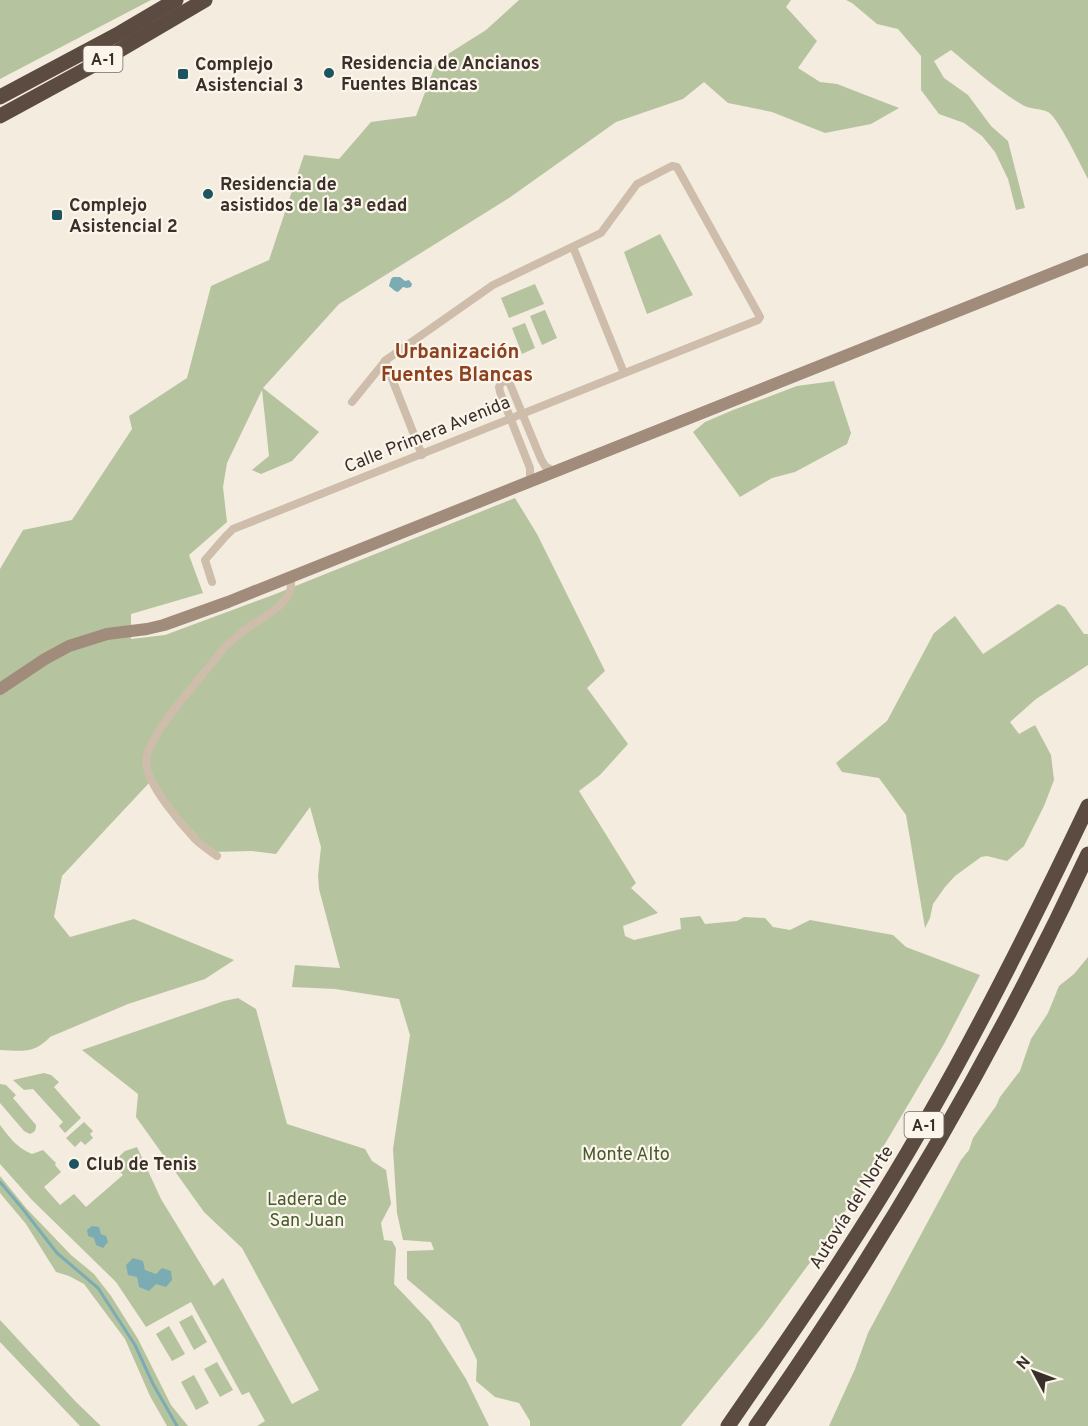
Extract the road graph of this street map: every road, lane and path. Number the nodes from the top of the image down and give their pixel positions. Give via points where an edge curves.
1 (176, 0) edge
2 (205, 0) edge
3 (0, 97) edge
4 (0, 116) edge
5 (573, 246) junction
6 (1088, 259) edge
7 (385, 361) junction
8 (624, 373) junction
9 (352, 402) dead end
10 (523, 414) junction
11 (511, 418) junction
12 (422, 454) junction
13 (555, 472) junction
14 (530, 482) junction
15 (290, 578) junction
16 (212, 582) dead end
17 (0, 689) edge
18 (1088, 806) edge
19 (1088, 854) edge
20 (217, 856) dead end
21 (728, 1426) edge
22 (756, 1426) edge

1 - 3 highway, A-1
2 - 4 highway, A-1
5 - 7 street via 493,285
5 - 8 street
5 - 8 street, Calle Primera Avenida via 601,233 637,184 677,166 759,319
6 - 13 main road
7 - 9 street
7 - 12 street
8 - 10 street, Calle Primera Avenida
10 - 11 street, Calle Primera Avenida
10 - 11 street via 510,384 502,382 500,392
10 - 13 street via 541,459
11 - 12 street, Calle Primera Avenida
11 - 14 street via 530,468
12 - 16 street, Calle Primera Avenida via 233,529 205,560
13 - 14 main road
14 - 15 main road
15 - 17 main road via 171,623 107,634 69,646
15 - 20 street via 291,590 282,605 225,647 166,722 147,755 150,779 157,791 196,839
18 - 21 highway, Autovía del Norte / A-1 via 1013,961 929,1117 831,1275
19 - 22 highway, A-1 via 1007,1018 927,1163

